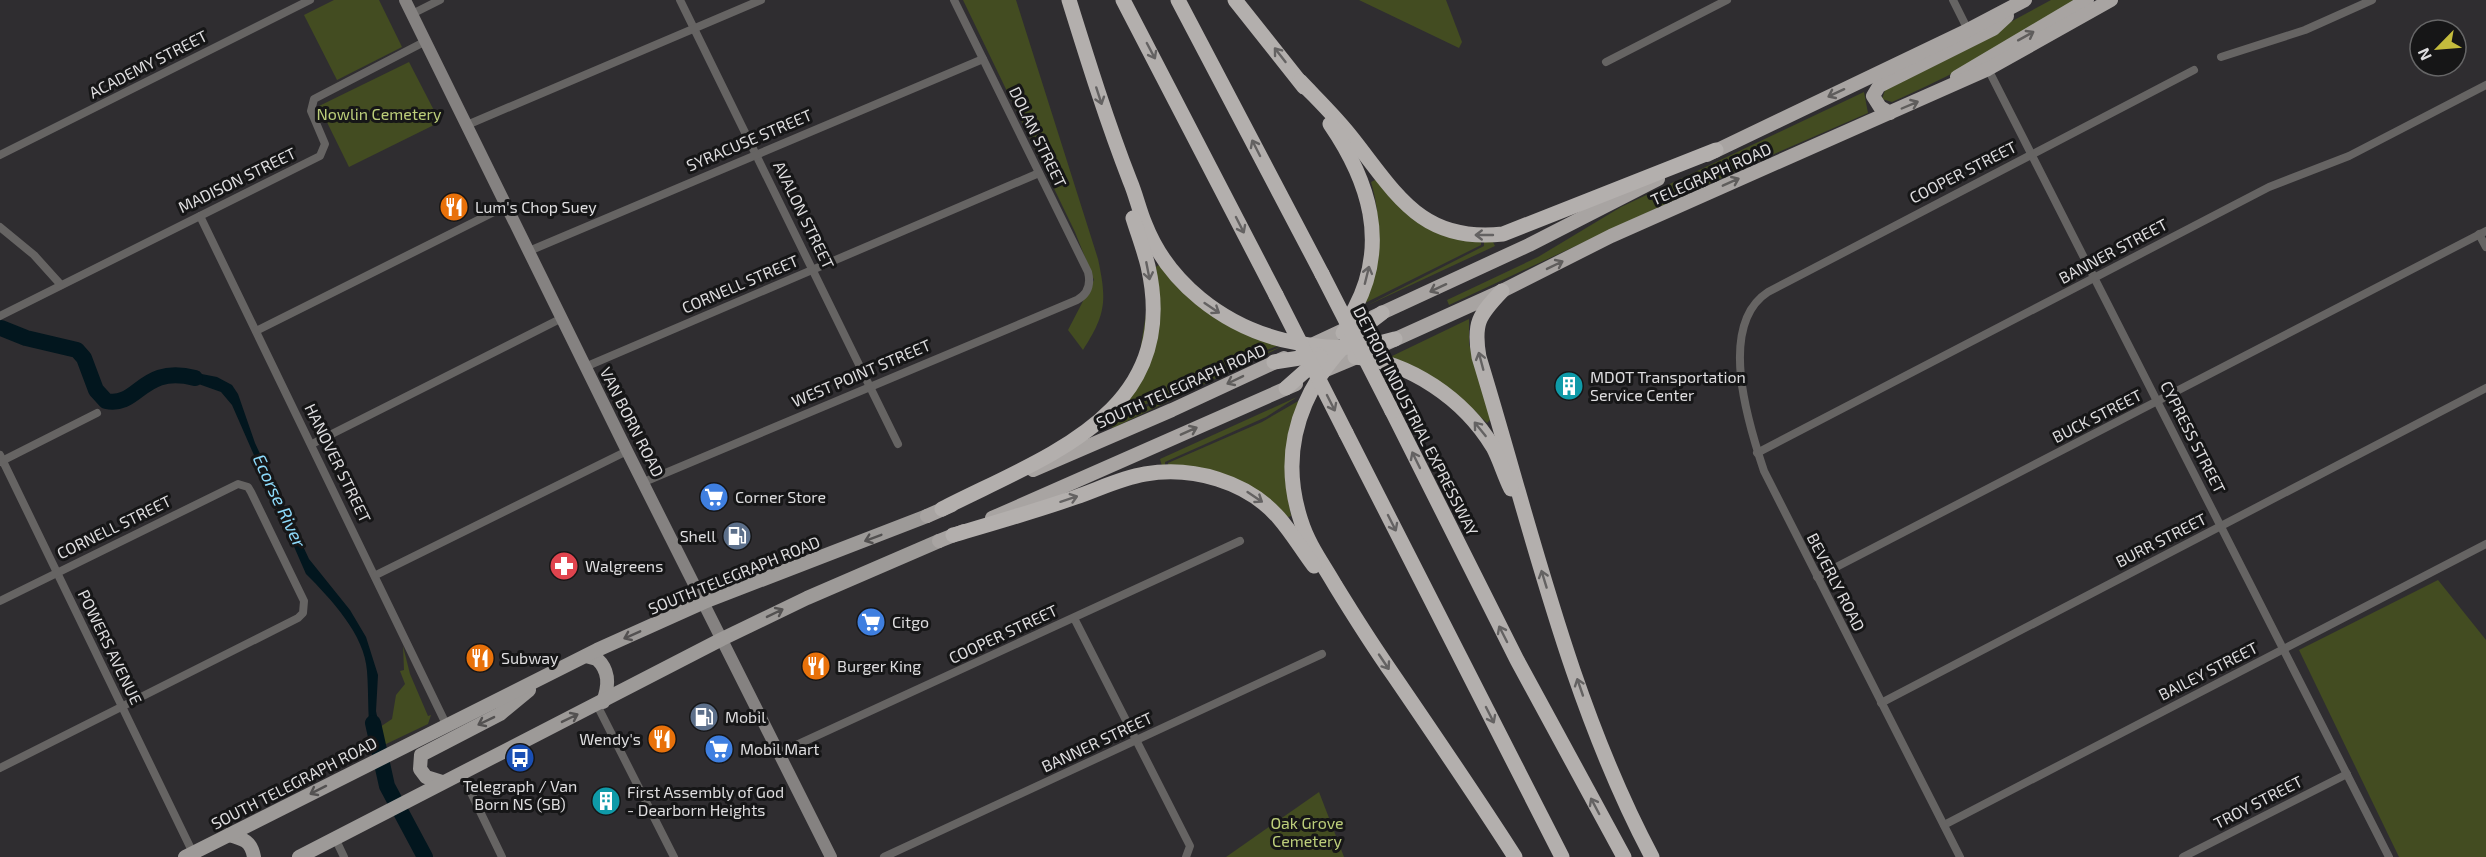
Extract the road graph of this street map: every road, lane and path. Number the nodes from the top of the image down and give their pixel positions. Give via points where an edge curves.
1 (310, 0) edge
2 (405, 0) edge
3 (440, 0) edge
4 (680, 0) edge
5 (761, 0) edge
6 (954, 0) edge
7 (1069, 0) edge
8 (1123, 0) edge
9 (1178, 0) edge
10 (1235, 0) edge
11 (1727, 0) edge
12 (1953, 0) edge
13 (2087, 0) edge
14 (2111, 0) edge
15 (2372, 0) edge
16 (2024, 1) edge
17 (412, 14) junction
18 (694, 28) junction
19 (1968, 30) junction
20 (426, 41) junction
21 (2221, 57) dead end
22 (983, 59) junction
23 (1605, 62) dead end
24 (1988, 69) junction
25 (2194, 70) dead end
26 (1300, 81) junction
27 (2486, 85) edge
28 (1942, 90) junction
29 (1890, 113) junction
30 (467, 125) junction
31 (1716, 150) junction
32 (756, 153) junction
33 (1118, 154) junction
34 (2032, 154) junction
35 (0, 155) edge
36 (1039, 173) junction
37 (507, 206) junction
38 (200, 216) junction
39 (0, 227) edge
40 (2483, 233) edge
41 (2486, 247) edge
42 (529, 251) junction
43 (813, 269) junction
44 (2094, 278) junction
45 (61, 285) junction
46 (1088, 289) joint
47 (1502, 291) junction
48 (1751, 307) joint
49 (1382, 314) junction
50 (0, 316) edge
51 (562, 318) junction
52 (1346, 329) junction
53 (256, 331) junction
54 (1395, 339) junction
55 (1307, 347) junction
56 (1332, 351) junction
57 (1358, 357) junction
58 (1274, 363) junction
59 (585, 367) junction
60 (1320, 372) junction
61 (870, 386) junction
62 (1286, 388) junction
63 (2486, 388) edge
64 (2158, 402) junction
65 (97, 413) dead end
66 (312, 444) junction
67 (898, 444) dead end
68 (627, 451) junction
69 (1757, 453) junction
70 (1, 459) edge
71 (644, 482) junction
72 (942, 509) junction
73 (927, 516) joint
74 (1526, 518) junction
75 (2221, 526) junction
76 (946, 538) junction
77 (1240, 541) dead end
78 (2486, 544) edge
79 (56, 572) junction
80 (376, 575) junction
81 (1817, 577) junction
82 (0, 601) edge
83 (704, 602) junction
84 (1352, 614) junction
85 (1074, 618) junction
86 (722, 639) junction
87 (2284, 649) junction
88 (1322, 654) dead end
89 (586, 656) junction
90 (550, 674) junction
91 (1881, 702) junction
92 (600, 703) junction
93 (122, 705) junction
94 (446, 724) junction
95 (1136, 740) junction
96 (778, 753) junction
97 (0, 768) edge
98 (461, 772) junction
99 (2347, 774) junction
100 (442, 782) junction
101 (1944, 825) junction
102 (229, 835) junction
103 (336, 838) junction
104 (189, 855) edge
105 (1187, 855) edge
106 (254, 857) edge
107 (299, 857) edge
108 (344, 857) edge
109 (502, 857) edge
110 (674, 857) edge
111 (831, 857) edge
112 (884, 857) edge
113 (1515, 857) edge
114 (1562, 857) edge
115 (1624, 857) edge
116 (1652, 857) edge
117 (1960, 857) edge
118 (2183, 857) edge
119 (2389, 857) edge

1 - 35 street, ACADEMY STREET
2 - 17 main road, VAN BORN ROAD
3 - 17 street
4 - 18 street, AVALON STREET
5 - 18 street
6 - 22 street, DOLAN STREET
7 -> 33 highway
8 -> 114 highway, bridge
115 -> 9 highway, DETROIT INDUSTRIAL EXPRESSWAY, bridge via 1516,660 1322,274
26 -> 10 highway
11 - 23 street
12 - 19 street
28 -> 13 highway via 1964,70
14 - 24 highway, TELEGRAPH ROAD
15 - 21 street via 2305,30
16 - 19 highway, TELEGRAPH ROAD
16 - 29 highway via 1993,29 1879,86 1873,96
17 - 20 main road, VAN BORN ROAD
18 - 30 street
18 - 32 street, AVALON STREET
19 -> 31 highway, TELEGRAPH ROAD
20 - 30 main road, VAN BORN ROAD
20 - 38 street, MADISON STREET via 314,99 311,111 325,144 320,156
22 - 32 street, SYRACUSE STREET
22 - 36 street, DOLAN STREET
24 - 28 highway, TELEGRAPH ROAD
24 - 34 street, CYPRESS STREET
25 - 34 street, COOPER STREET
31 -> 26 highway via 1503,234 1460,233 1431,223 1406,206 1336,117
52 -> 26 highway via 1368,275 1373,230 1356,167
27 - 44 street, BANNER STREET via 2349,156 2269,187
29 -> 28 highway, TELEGRAPH ROAD
47 -> 29 highway, TELEGRAPH ROAD via 1611,237
30 - 37 main road, VAN BORN ROAD
31 -> 49 highway, TELEGRAPH ROAD
32 - 42 street, SYRACUSE STREET
32 - 43 street, AVALON STREET
33 -> 55 highway via 1153,241 1185,284 1209,307 1237,323
33 -> 72 highway via 1151,287 1150,342 1143,364 1131,388 1097,425 1076,440
34 - 44 street, CYPRESS STREET
34 - 48 street, COOPER STREET via 1768,292
36 - 43 street, CORNELL STREET
36 - 46 street, DOLAN STREET via 1088,272
37 - 42 main road, VAN BORN ROAD
37 - 53 street
38 - 45 street, MADISON STREET
38 - 53 street, HANOVER STREET
39 - 45 street via 34,255
40 - 41 street
40 - 64 street, BUCK STREET
42 - 51 main road, VAN BORN ROAD
43 - 59 street, CORNELL STREET
43 - 61 street, AVALON STREET
44 - 64 street, CYPRESS STREET
44 - 69 street, BANNER STREET
45 - 50 street, MADISON STREET
46 - 61 street, WEST POINT STREET via 1077,300
47 - 54 highway, TELEGRAPH ROAD
74 -> 47 highway via 1476,337 1480,318
48 - 69 street, BEVERLY ROAD via 1740,340 1744,397
49 - 52 highway, TELEGRAPH ROAD
49 - 56 highway
51 - 59 main road, VAN BORN ROAD
51 - 66 street
52 - 55 highway, TELEGRAPH ROAD
52 - 56 highway
53 - 66 street, HANOVER STREET
54 - 56 highway
54 - 57 highway, TELEGRAPH ROAD
55 - 56 highway
55 - 58 highway, SOUTH TELEGRAPH ROAD
56 - 57 highway
56 - 58 highway
56 - 60 highway
56 - 62 highway
57 - 60 highway, TELEGRAPH ROAD
74 -> 57 highway via 1493,447 1465,411 1441,390 1404,370
58 -> 72 highway, SOUTH TELEGRAPH ROAD
59 - 68 main road, VAN BORN ROAD
60 - 62 highway
60 - 84 highway via 1298,428 1292,472 1294,497 1315,551
61 - 67 street, AVALON STREET
61 - 71 street, WEST POINT STREET
76 -> 62 highway
63 - 75 street, BURR STREET
64 - 75 street, CYPRESS STREET
64 - 81 street, BUCK STREET
65 - 70 street
66 - 80 street, HANOVER STREET
68 - 71 main road, VAN BORN ROAD
68 - 80 street
69 - 81 street, BEVERLY ROAD
70 - 79 street, POWERS AVENUE
71 - 83 main road, VAN BORN ROAD
72 - 73 highway, SOUTH TELEGRAPH ROAD
73 -> 83 main road, SOUTH TELEGRAPH ROAD
116 -> 74 highway via 1591,720
75 - 87 street, CYPRESS STREET
75 - 91 street, BURR STREET
76 -> 84 highway via 1144,474 1166,471 1204,475 1234,485 1278,516 1330,590
86 -> 76 main road
77 - 85 street, COOPER STREET
78 - 87 street, BAILEY STREET
79 - 82 street, CORNELL STREET
79 - 93 street, POWERS AVENUE
79 - 93 street, CORNELL STREET via 233,485 243,484 251,492 304,601 304,610 298,618
80 - 94 street, HANOVER STREET
81 - 91 street, BEVERLY ROAD
83 - 86 main road, VAN BORN ROAD
83 -> 89 main road, SOUTH TELEGRAPH ROAD
84 -> 113 highway
85 - 95 street
85 - 96 street, COOPER STREET
86 - 92 main road
86 - 96 main road, VAN BORN ROAD
87 - 99 street, CYPRESS STREET
87 - 101 street, BAILEY STREET
88 - 95 street, BANNER STREET
89 - 90 main road, SOUTH TELEGRAPH ROAD
89 - 92 main road via 597,659 606,671 607,691
90 - 94 main road, SOUTH TELEGRAPH ROAD
90 -> 100 main road via 500,714 425,751 420,769 426,777
91 - 101 street, BEVERLY ROAD
98 -> 92 main road
92 - 110 street
93 - 97 street
93 - 104 street, POWERS AVENUE
94 -> 102 main road, SOUTH TELEGRAPH ROAD
95 - 105 street via 1190,846
95 - 112 street, BANNER STREET
96 - 111 main road, VAN BORN ROAD
98 - 100 main road
98 - 109 street
99 - 118 street, TROY STREET
99 - 119 street, CYPRESS STREET
100 - 103 main road
101 - 117 street, BEVERLY ROAD
102 - 104 main road, SOUTH TELEGRAPH ROAD
102 - 106 main road via 247,840
103 - 107 main road
103 - 108 street

